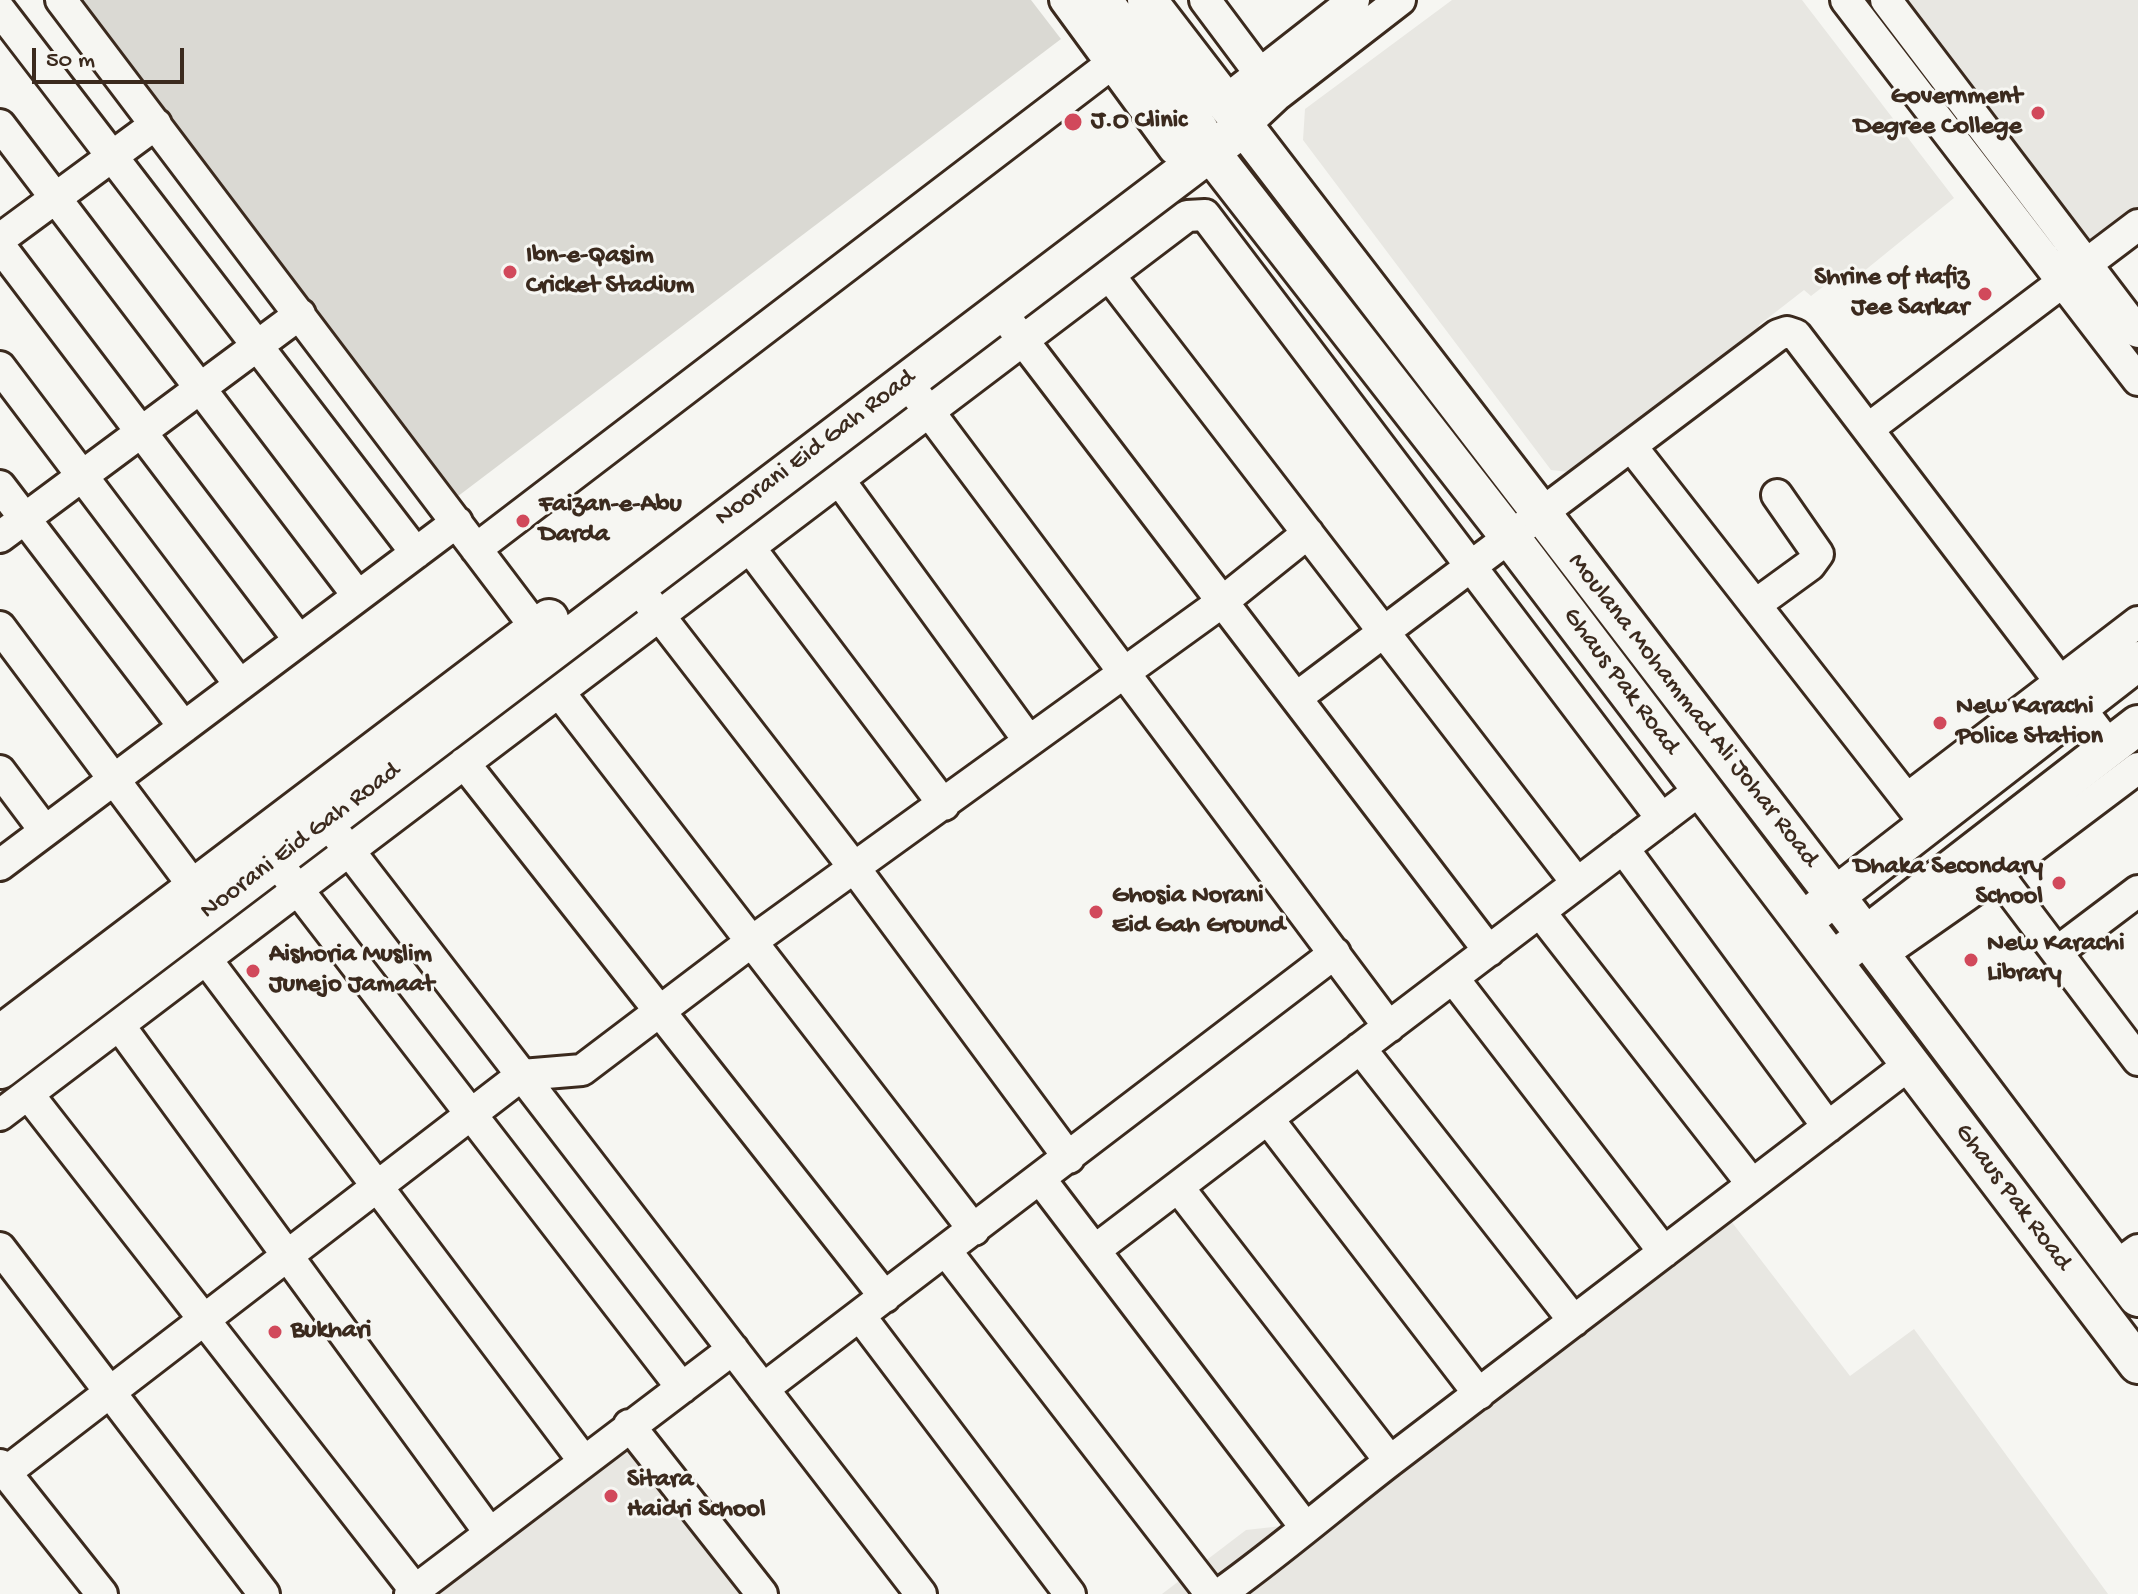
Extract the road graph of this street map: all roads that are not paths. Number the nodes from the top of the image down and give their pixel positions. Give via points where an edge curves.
1 (61, 0) edge
2 (1065, 0) edge
3 (1102, 0) edge
4 (1147, 0) edge
5 (1205, 0) edge
6 (1400, 0) edge
7 (1846, 0) edge
8 (1886, 0) edge
9 (1343, 4) edge
10 (0, 10) edge
11 (1124, 54) junction
12 (1268, 86) junction
13 (1235, 113) junction
14 (156, 124) junction
15 (0, 125) edge
16 (1195, 144) junction
17 (112, 156) junction
18 (55, 198) junction
19 (2138, 225) edge
20 (0, 239) edge
21 (0, 246) edge
22 (2075, 273) junction
23 (1109, 275) junction
24 (1000, 310) junction
25 (300, 314) junction
26 (2138, 332) edge
27 (1023, 341) junction
28 (257, 346) junction
29 (0, 367) edge
30 (2138, 380) edge
31 (907, 381) junction
32 (200, 388) junction
33 (930, 413) junction
34 (1868, 429) junction
35 (141, 432) junction
36 (1631, 446) junction
37 (82, 476) junction
38 (840, 481) junction
39 (0, 486) edge
40 (1777, 495) dead end
41 (1540, 514) junction
42 (25, 519) junction
43 (457, 522) junction
44 (1308, 533) junction
45 (0, 537) edge
46 (1510, 537) junction
47 (750, 548) junction
48 (476, 549) junction
49 (416, 553) junction
50 (1473, 564) junction
51 (636, 585) junction
52 (358, 596) junction
53 (1222, 602) junction
54 (1755, 605) junction
55 (660, 616) junction
56 (2138, 622) edge
57 (0, 627) edge
58 (536, 628) junction
59 (1384, 632) junction
60 (299, 640) junction
61 (2138, 661) edge
62 (1123, 672) junction
63 (240, 685) junction
64 (559, 692) junction
65 (2070, 694) junction
66 (1296, 698) junction
67 (184, 727) junction
68 (1029, 741) junction
69 (2128, 747) edge
70 (464, 763) junction
71 (0, 771) edge
72 (113, 780) junction
73 (1701, 789) junction
74 (944, 805) junction
75 (1917, 812) junction
76 (1662, 819) junction
77 (45, 831) junction
78 (338, 836) junction
79 (1623, 848) junction
80 (1988, 861) junction
81 (0, 865) edge
82 (856, 870) junction
83 (287, 875) junction
84 (1577, 883) junction
85 (195, 888) junction
86 (2138, 891) edge
87 (1835, 896) junction
88 (1540, 912) junction
89 (1802, 922) junction
90 (751, 942) junction
91 (1873, 945) junction
92 (1489, 951) junction
93 (2057, 952) junction
94 (1335, 953) junction
95 (206, 959) junction
96 (1832, 962) junction
97 (1453, 978) junction
98 (660, 1011) junction
99 (119, 1025) junction
100 (1389, 1027) junction
101 (0, 1035) edge
102 (2132, 1041) edge
103 (1360, 1048) junction
104 (1910, 1064) junction
105 (0, 1069) edge
106 (522, 1075) junction
107 (28, 1094) junction
108 (0, 1115) edge
109 (469, 1116) junction
110 (1268, 1119) junction
111 (1828, 1127) junction
112 (1069, 1158) junction
113 (1041, 1180) junction
114 (1752, 1184) junction
115 (377, 1186) junction
116 (1178, 1187) junction
117 (974, 1230) junction
118 (0, 1248) edge
119 (1095, 1250) junction
120 (946, 1251) junction
121 (1664, 1252) junction
122 (287, 1255) junction
123 (2127, 1259) edge
124 (885, 1297) junction
125 (2138, 1297) edge
126 (860, 1316) junction
127 (203, 1319) junction
128 (1574, 1321) junction
129 (733, 1349) junction
130 (2138, 1364) edge
131 (682, 1388) junction
132 (763, 1389) junction
133 (108, 1392) junction
134 (1479, 1394) junction
135 (629, 1425) junction
136 (583, 1460) junction
137 (1390, 1461) junction
138 (1, 1467) edge
139 (1305, 1527) junction
140 (489, 1532) junction
141 (412, 1592) edge
142 (102, 1594) edge
143 (264, 1594) edge
144 (762, 1594) edge
145 (921, 1594) edge
146 (1070, 1594) edge
147 (1211, 1594) edge
148 (1220, 1594) edge

1 - 14 street
2 - 11 street
3 - 11 main road, Ghaus Pak Road
4 - 13 main road, Moulana Mohammad Ali Johar Road
5 - 12 street
6 - 12 street, Noorani Eid Gah Road
7 - 22 street
8 - 22 street
9 - 12 street, Noorani Eid Gah Road
10 - 17 street
11 - 16 main road, Ghaus Pak Road
11 - 48 street
12 - 13 street, Noorani Eid Gah Road
13 - 16 main road, Noorani Eid Gah Road
13 - 41 main road, Moulana Mohammad Ali Johar Road
14 - 17 street
14 - 25 street
15 - 18 street
16 - 24 main road, Noorani Eid Gah Road
16 - 46 main road, Ghaus Pak Road
16 - 58 main road, Noorani Eid Gah Road
17 - 18 street
17 - 28 street
18 - 20 street
18 - 32 street
19 - 22 street
21 - 35 street
22 - 26 street
22 - 30 street
22 - 34 street
23 - 27 street
23 - 44 street
23 - 50 street via 1187,216 1205,215
24 - 27 street
24 - 31 main road, Noorani Eid Gah Road
25 - 28 street
25 - 43 street
27 - 33 street
27 - 53 street
28 - 32 street
28 - 49 street
29 - 37 street
31 - 33 street
31 - 51 main road, Noorani Eid Gah Road
32 - 35 street
32 - 52 street
33 - 38 street
33 - 62 street
34 - 36 street via 1796,335 1787,332
34 - 65 street
35 - 37 street
35 - 60 street
36 - 41 street
36 - 54 street
37 - 42 street
37 - 63 street
38 - 47 street
38 - 68 street
39 - 42 street
40 - 54 street via 1818,554
41 - 46 street
41 - 87 main road, Moulana Mohammad Ali Johar Road
42 - 45 street
42 - 67 street
43 - 48 street
43 - 49 street
44 - 53 street
44 - 59 street
46 - 50 street
46 - 73 main road, Ghaus Pak Road
47 - 55 street
47 - 74 street
48 - 58 street
49 - 52 street
50 - 59 street
50 - 76 street
51 - 55 street
51 - 78 main road, Noorani Eid Gah Road
52 - 60 street
53 - 62 street
53 - 66 street
54 - 75 street
55 - 64 street
55 - 82 street
56 - 65 street
57 - 72 street
58 - 85 main road, Noorani Eid Gah Road
59 - 66 street
59 - 84 street
60 - 63 street
61 - 65 main road
62 - 68 street
62 - 94 street
63 - 67 street
64 - 70 street
64 - 90 street
65 - 69 street
65 - 75 main road
66 - 92 street
67 - 72 street
68 - 74 street
69 - 80 main road
70 - 78 street
70 - 98 street
71 - 77 street
72 - 77 street
72 - 85 street
73 - 76 street
73 - 89 main road, Ghaus Pak Road
74 - 82 street
75 - 87 main road
76 - 79 street
77 - 81 street
78 - 83 main road, Noorani Eid Gah Road
78 - 106 street
79 - 84 street
79 - 111 street
80 - 91 main road
80 - 93 street
82 - 90 street
82 - 112 street
83 - 95 street
83 - 105 main road, Noorani Eid Gah Road
83 - 109 street
84 - 88 street
85 - 101 main road, Noorani Eid Gah Road
86 - 93 street
87 - 89 main road
87 - 91 main road, Moulana Mohammad Ali Johar Road
88 - 92 street
88 - 114 street
89 - 96 main road, Ghaus Pak Road
90 - 98 street
90 - 117 street
91 - 96 main road
91 - 123 main road, Moulana Mohammad Ali Johar Road
92 - 97 street
93 - 102 street
94 - 100 street
94 - 112 street
95 - 99 street
95 - 115 street
96 - 104 main road, Ghaus Pak Road
97 - 100 street
97 - 121 street
98 - 106 street via 582,1070
98 - 124 street
99 - 107 street
99 - 122 street
100 - 103 street
103 - 110 street
103 - 128 street
104 - 111 street
104 - 130 main road, Ghaus Pak Road
106 - 109 street
106 - 129 street
107 - 108 street
107 - 127 street
109 - 115 street
109 - 131 street
110 - 116 street
110 - 134 street
111 - 114 street
112 - 113 street
113 - 117 street
113 - 119 street
114 - 121 street
115 - 122 street
115 - 136 street
116 - 119 street
116 - 137 street
117 - 120 street
118 - 133 street
119 - 139 street
120 - 124 street
120 - 147 street
121 - 128 street
122 - 127 street
122 - 140 street
123 - 125 main road, Moulana Mohammad Ali Johar Road
124 - 126 street
126 - 132 street
126 - 146 street
127 - 133 street
127 - 141 street
128 - 134 street
129 - 131 street
129 - 132 street
131 - 135 street
132 - 145 street
133 - 138 street via 10,1469
133 - 143 street
134 - 137 street
135 - 136 street
135 - 144 street
136 - 140 street
137 - 139 street
138 - 142 street
139 - 148 street
140 - 141 street

